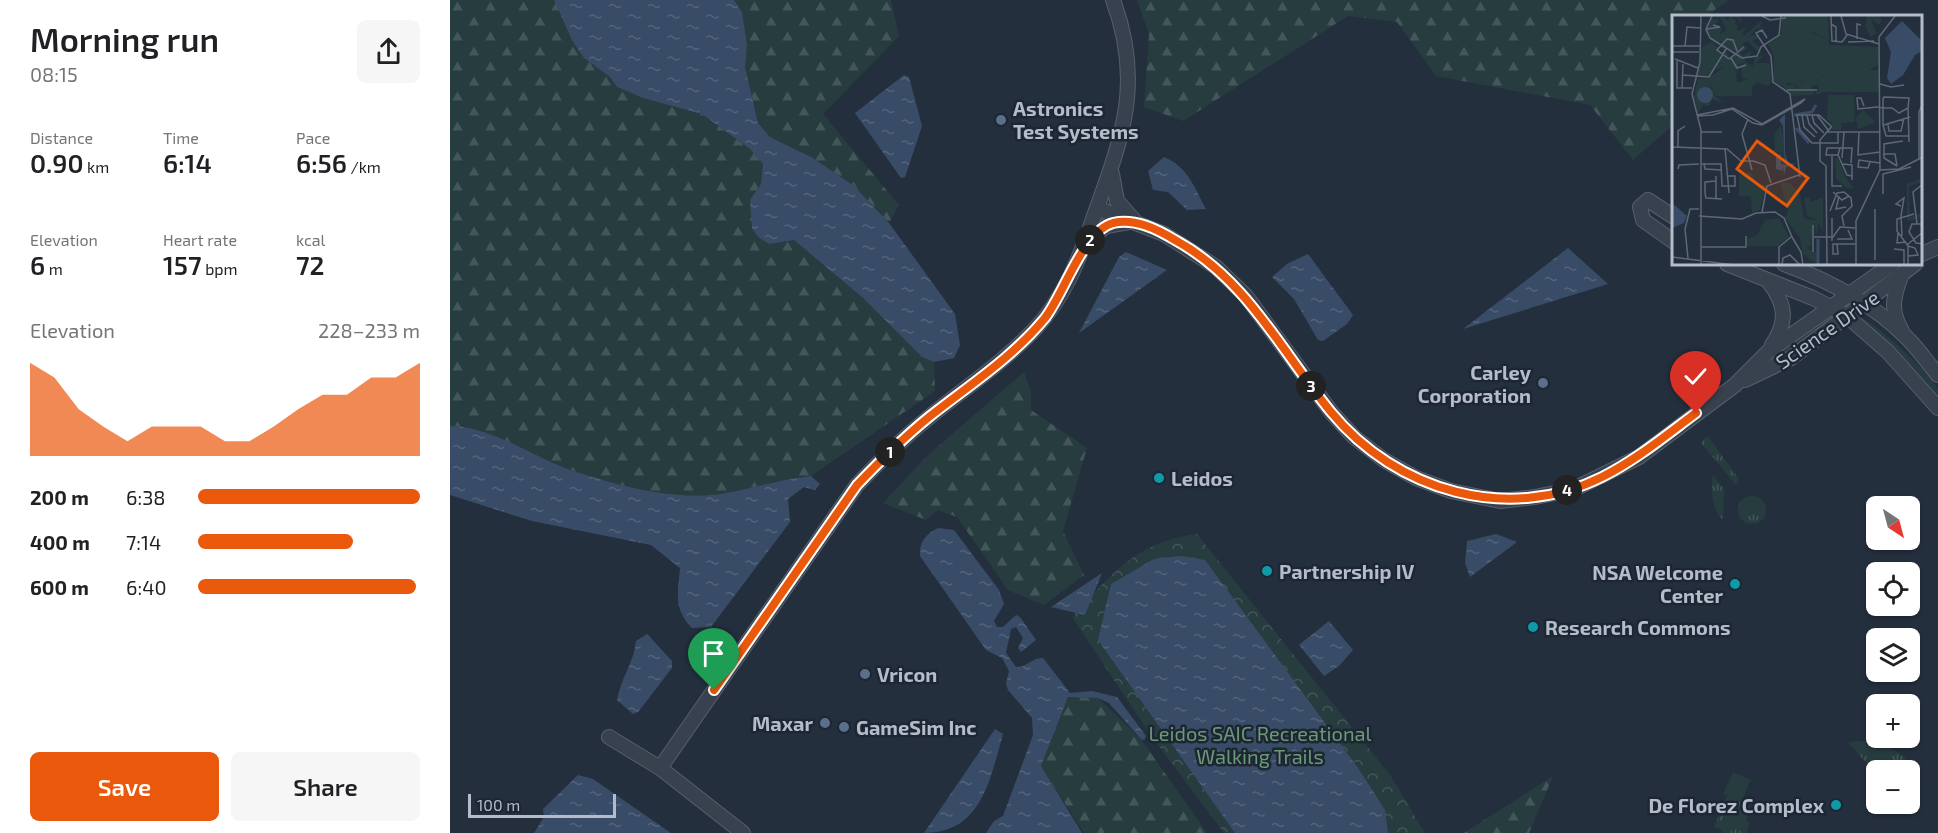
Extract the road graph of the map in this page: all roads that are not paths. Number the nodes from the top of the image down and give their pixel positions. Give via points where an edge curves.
1 (1113, 0) edge
2 (1112, 169) junction
3 (1097, 208) junction
4 (1672, 216) edge
5 (1137, 222) junction
6 (1672, 241) edge
7 (1083, 247) junction
8 (1731, 266) edge
9 (1789, 266) edge
10 (1889, 266) edge
11 (1913, 266) edge
12 (1901, 276) junction
13 (1767, 280) junction
14 (1847, 294) junction
15 (1864, 304) junction
16 (1830, 306) junction
17 (1847, 316) junction
18 (1905, 335) junction
19 (1769, 351) junction
20 (1938, 375) edge
21 (1735, 385) junction
22 (1938, 408) edge
23 (609, 737) dead end
24 (660, 768) junction
25 (743, 833) edge

1 - 2 street via 1125,45 1129,92
2 - 3 street
2 - 5 street via 1117,201
3 - 5 street, Science Drive
3 - 7 street
4 - 6 street via 1648,200 1640,207 1643,220
5 - 7 street via 1110,225
5 - 21 street, Science Drive via 1191,249 1236,285 1354,437 1416,478 1451,491 1500,501 1574,489 1639,457
7 - 24 street via 1059,298 1037,327 918,426 857,485
8 - 13 street
9 - 14 street
10 - 14 street, Science Drive
11 - 12 street, Science Drive
12 - 15 street, Science Drive
12 - 18 street via 1893,311
13 - 16 street
13 - 19 street via 1779,295 1784,315 1781,333
14 - 15 street
14 - 16 street, Science Drive
15 - 17 street, Science Drive
15 - 18 street
16 - 17 street
16 - 19 street, Science Drive
17 - 21 street, Science Drive via 1791,358
17 - 22 street via 1888,352
18 - 20 street
19 - 21 street, Science Drive
23 - 24 street
24 - 25 street

